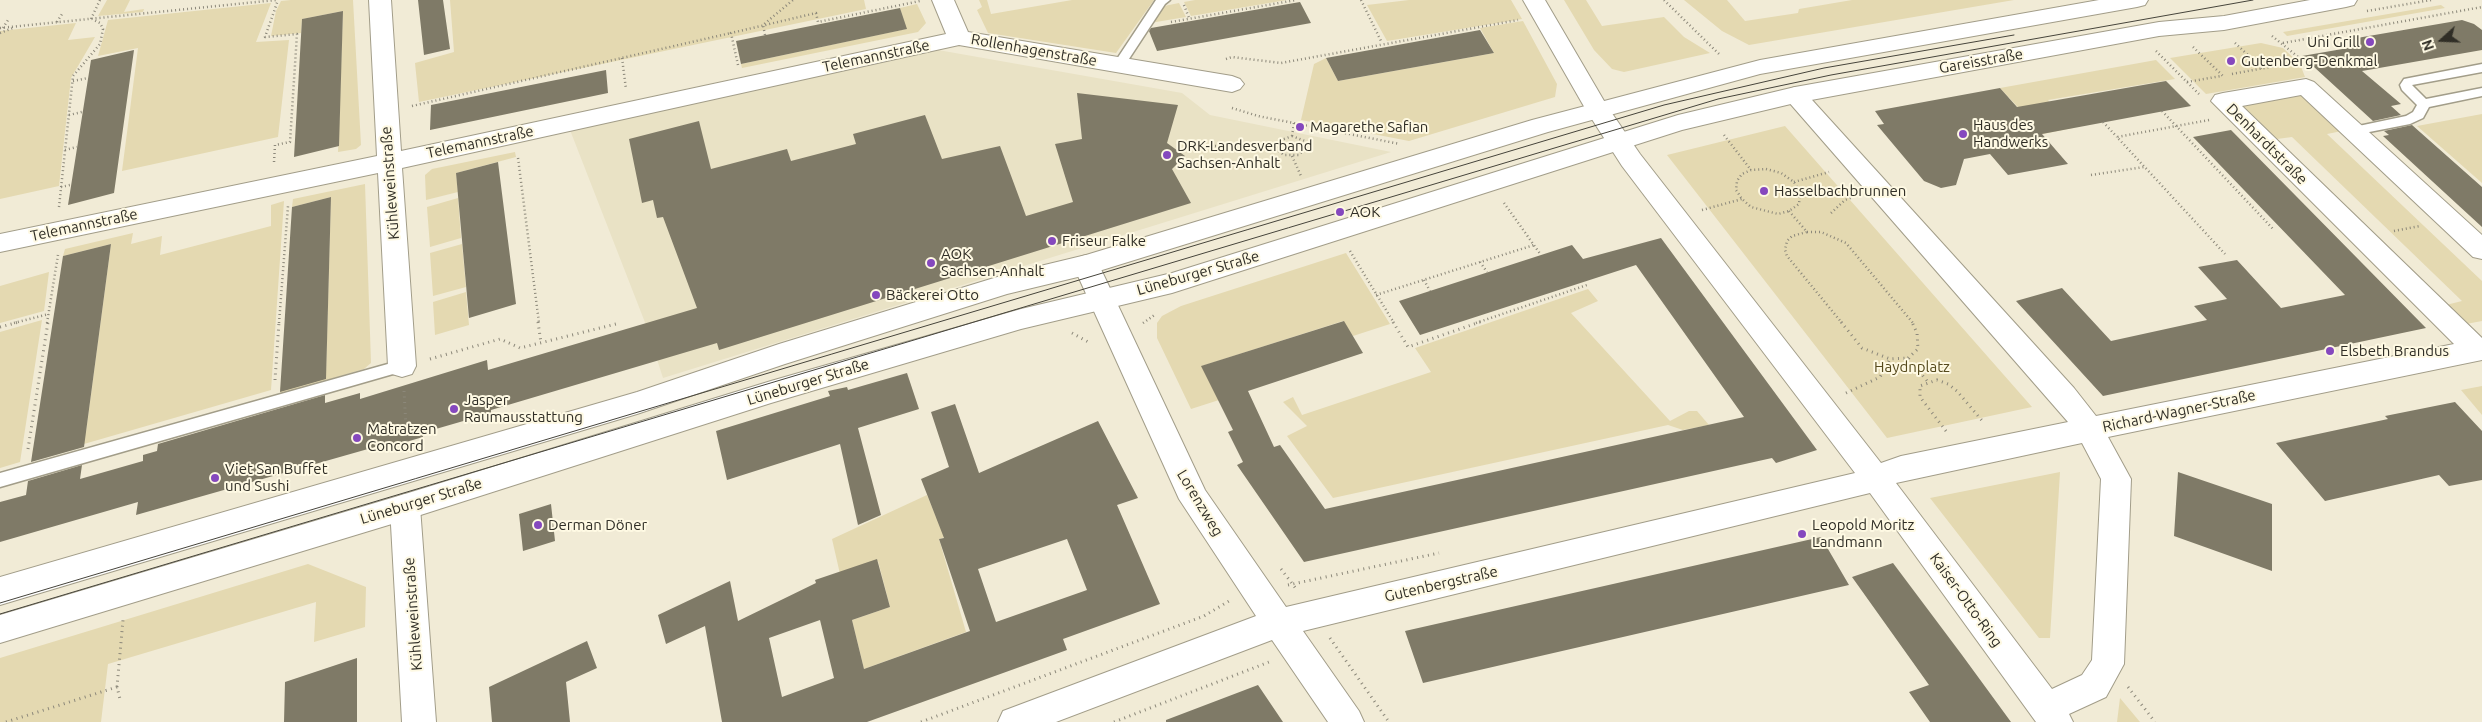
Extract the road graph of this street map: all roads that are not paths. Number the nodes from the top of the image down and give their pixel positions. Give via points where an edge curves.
1 (380, 0) edge
2 (942, 0) edge
3 (1164, 0) edge
4 (2137, 0) edge
5 (2346, 0) edge
6 (1530, 9) edge
7 (959, 38) junction
8 (1119, 65) junction
9 (2482, 68) edge
10 (2482, 92) edge
11 (1228, 95) road end
12 (1795, 95) junction
13 (2424, 104) junction
14 (1598, 110) junction
15 (2354, 131) junction
16 (1618, 141) junction
17 (390, 162) junction
18 (0, 243) edge
19 (2482, 250) edge
20 (1086, 265) junction
21 (1101, 300) junction
22 (2479, 349) edge
23 (402, 366) joint
24 (2090, 430) junction
25 (1876, 478) junction
26 (0, 480) edge
27 (405, 507) junction
28 (0, 591) edge
29 (1280, 622) junction
30 (0, 629) edge
31 (2051, 715) edge
32 (419, 722) edge
33 (1015, 722) edge
34 (1348, 722) edge

1 - 17 street, Kühleweinstraße
2 - 7 street, Rollenhagenstraße
3 - 8 lane, Rollenhagenstraße
4 - 14 street via 1760,67
5 - 12 street, Gareisstraße via 2224,22 2159,28
6 - 14 street
7 - 8 street, Rollenhagenstraße
7 - 17 street, Telemannstraße
8 - 11 street, Rollenhagenstraße via 1203,80
9 - 13 lane via 2408,82 2408,90
10 - 13 lane
12 - 16 street, Gareisstraße
12 - 24 street via 2064,396
13 - 15 lane via 2418,115 2410,120
14 - 16 street
14 - 20 street, Lüneburger Straße
15 - 19 street
15 - 22 street, Denhardtstraße via 2296,89 2235,104 2362,237
16 - 21 street, Lüneburger Straße via 1172,283
16 - 25 street
17 - 18 street, Telemannstraße
17 - 23 street, Kühleweinstraße
20 - 21 street, Lorenzweg
20 - 28 street, Lüneburger Straße via 1007,284 627,406
21 - 27 street, Lüneburger Straße via 1021,319 781,390
21 - 29 street, Lorenzweg via 1194,499
22 - 24 street, Richard-Wagner-Straße
23 - 26 lane
24 - 25 street, Richard-Wagner-Straße via 1901,468
24 - 31 street via 2116,479 2108,664 2094,686
25 - 29 street, Gutenbergstraße via 1843,489
25 - 31 street, Kaiser-Otto-Ring
27 - 30 street, Lüneburger Straße
27 - 32 street, Kühleweinstraße
29 - 33 street, Gutenbergstraße
29 - 34 street, Lorenzweg

